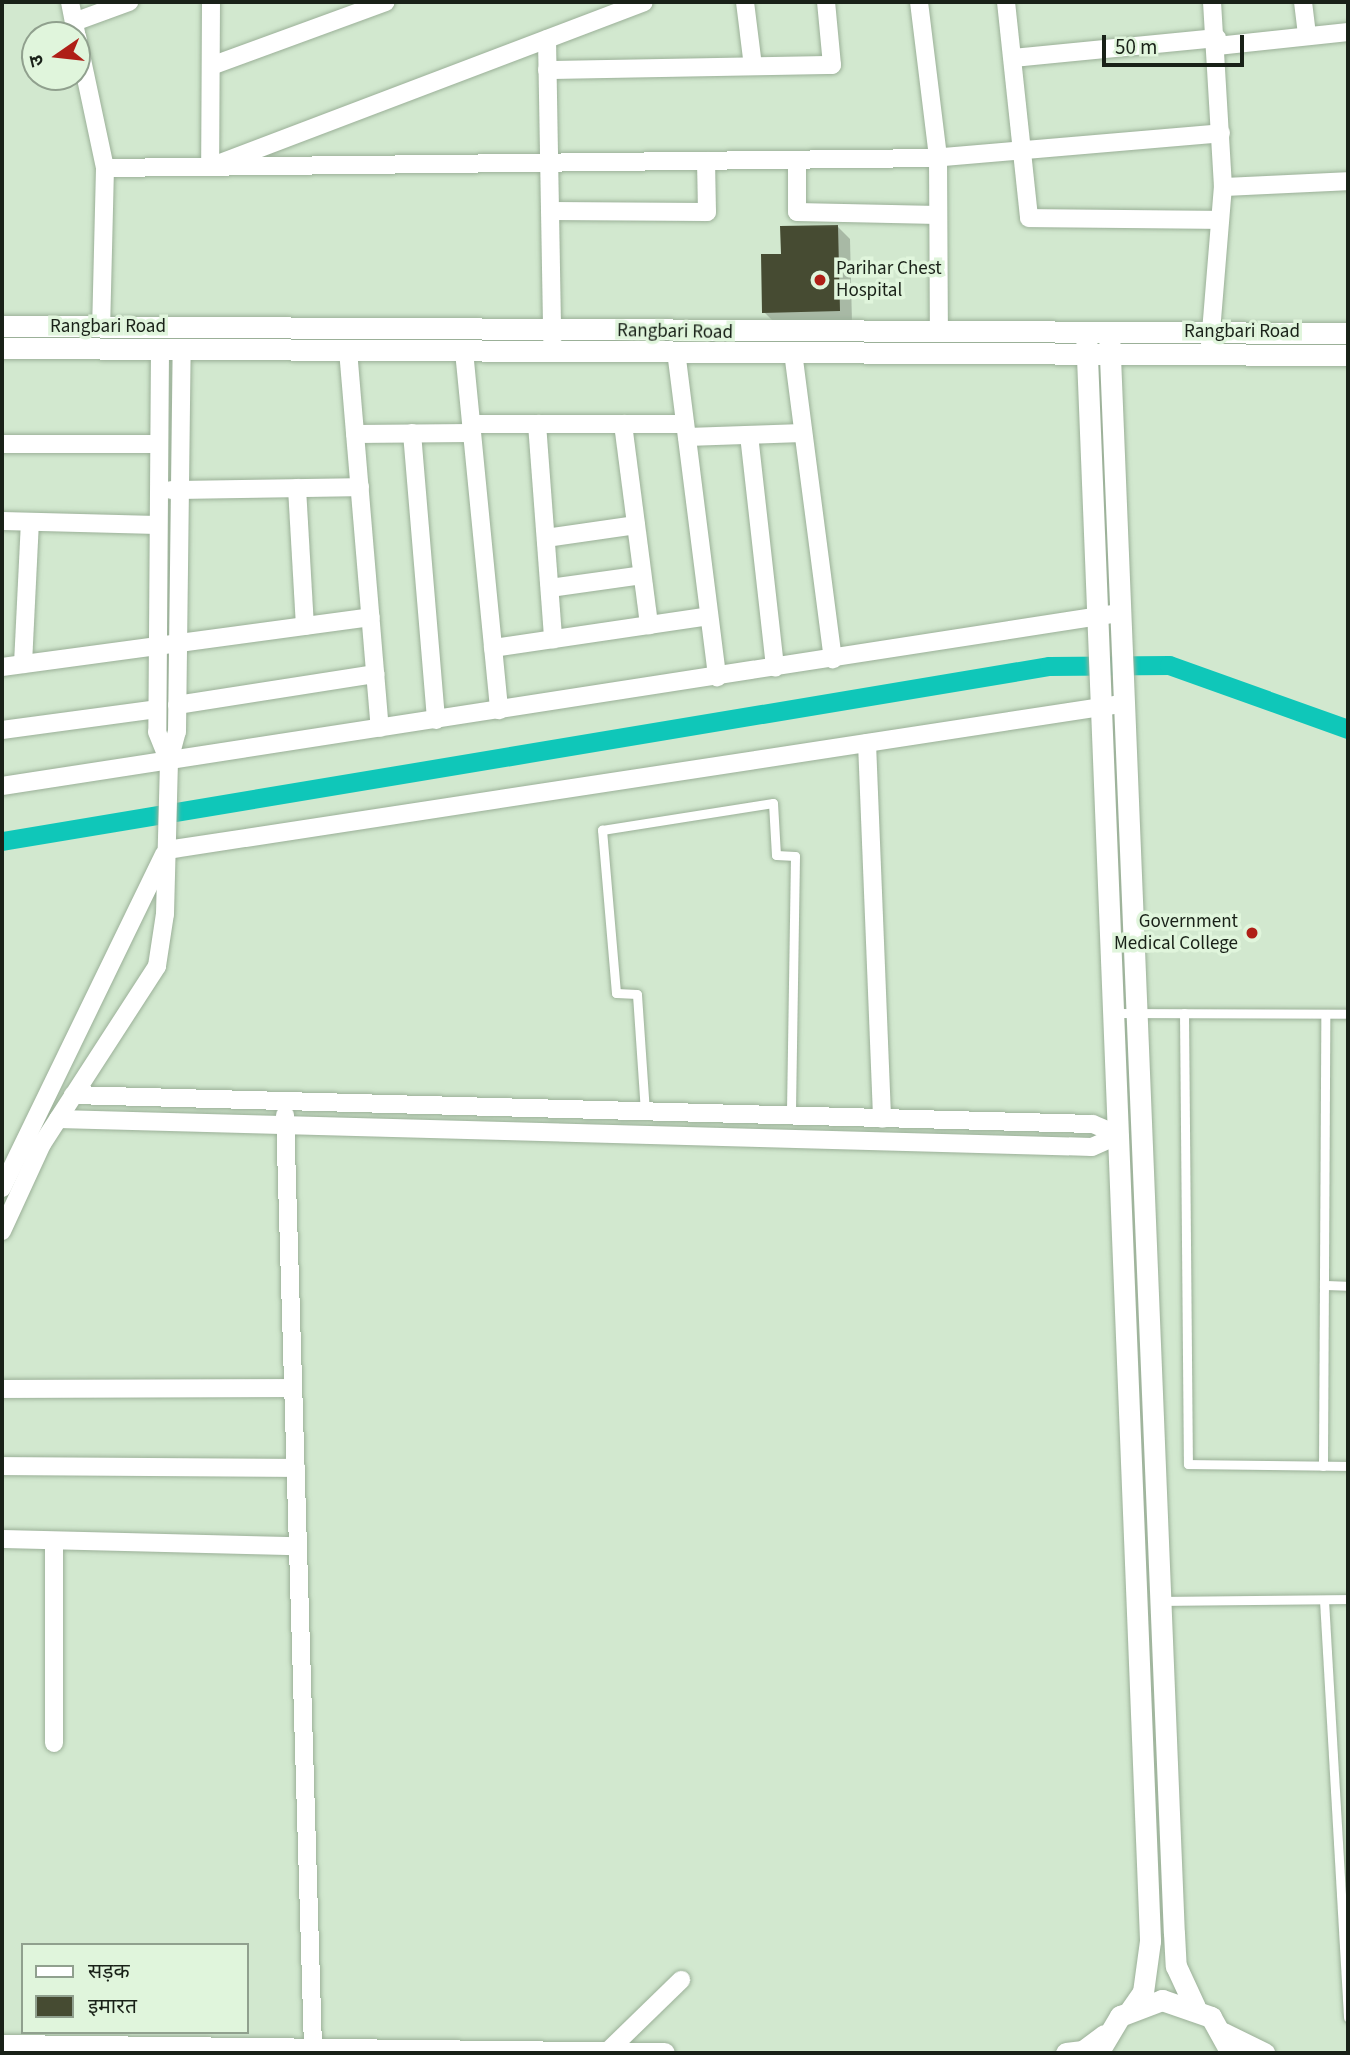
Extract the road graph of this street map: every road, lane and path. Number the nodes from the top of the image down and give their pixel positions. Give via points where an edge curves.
1 (70, 2) edge
2 (129, 2) edge
3 (211, 2) edge
4 (386, 2) edge
5 (644, 2) edge
6 (745, 2) edge
7 (826, 2) edge
8 (919, 2) edge
9 (1006, 2) edge
10 (1212, 2) edge
11 (1303, 2) edge
12 (616, 7) edge
13 (74, 21) edge
14 (91, 23) edge
15 (1348, 32) edge
16 (1307, 36) junction
17 (547, 39) junction
18 (1217, 42) junction
19 (1013, 58) junction
20 (211, 65) junction
21 (753, 66) junction
22 (547, 70) junction
23 (89, 91) edge
24 (1221, 133) junction
25 (1024, 150) junction
26 (938, 158) junction
27 (797, 160) junction
28 (706, 161) junction
29 (549, 163) junction
30 (210, 167) junction
31 (105, 168) junction
32 (1348, 181) edge
33 (1223, 187) junction
34 (550, 211) junction
35 (938, 215) junction
36 (1220, 220) junction
37 (2, 326) edge
38 (101, 327) junction
39 (1086, 332) junction
40 (1109, 332) junction
41 (1209, 332) junction
42 (939, 333) junction
43 (1348, 333) edge
44 (552, 341) junction
45 (2, 348) edge
46 (160, 349) junction
47 (182, 349) junction
48 (348, 350) junction
49 (464, 351) junction
50 (676, 352) junction
51 (793, 352) junction
52 (1088, 354) junction
53 (1110, 354) junction
54 (1211, 354) junction
55 (1348, 355) edge
56 (537, 424) junction
57 (623, 424) junction
58 (472, 428) junction
59 (686, 430) junction
60 (412, 433) junction
61 (803, 433) junction
62 (355, 434) junction
63 (749, 435) junction
64 (2, 444) edge
65 (159, 444) junction
66 (360, 487) junction
67 (297, 488) junction
68 (159, 490) junction
69 (180, 490) junction
70 (2, 521) edge
71 (30, 522) junction
72 (158, 525) junction
73 (636, 525) junction
74 (546, 538) junction
75 (642, 575) junction
76 (550, 588) junction
77 (709, 616) junction
78 (371, 617) junction
79 (1110, 621) junction
80 (649, 625) junction
81 (305, 626) junction
82 (554, 639) junction
83 (178, 644) junction
84 (157, 647) junction
85 (493, 648) junction
86 (833, 659) junction
87 (23, 664) junction
88 (2, 667) edge
89 (775, 668) junction
90 (376, 674) junction
91 (717, 677) junction
92 (1112, 697) junction
93 (177, 705) junction
94 (157, 709) junction
95 (499, 710) junction
96 (436, 720) junction
97 (380, 729) junction
98 (2, 730) edge
99 (867, 743) junction
100 (169, 761) junction
101 (2, 786) edge
102 (167, 842) junction
103 (1115, 1013) junction
104 (1184, 1013) junction
105 (1140, 1014) junction
106 (1325, 1014) junction
107 (1348, 1014) edge
108 (73, 1095) junction
109 (284, 1101) junction
110 (645, 1112) junction
111 (683, 1113) junction
112 (791, 1116) junction
113 (58, 1119) junction
114 (882, 1119) junction
115 (285, 1125) junction
116 (1119, 1135) junction
117 (681, 1136) junction
118 (2, 1188) edge
119 (3, 1228) edge
120 (1324, 1285) junction
121 (1348, 1286) edge
122 (293, 1388) junction
123 (2, 1389) edge
124 (2, 1466) edge
125 (1323, 1466) junction
126 (1348, 1466) edge
127 (296, 1468) junction
128 (2, 1539) edge
129 (54, 1541) junction
130 (298, 1546) junction
131 (1324, 1600) junction
132 (1348, 1600) edge
133 (1161, 1601) junction
134 (54, 1743) dead end
135 (681, 1980) dead end
136 (1195, 2007) junction
137 (1130, 2009) junction
138 (1348, 2017) edge
139 (1223, 2032) junction
140 (1101, 2044) edge
141 (2, 2045) edge
142 (313, 2049) junction
143 (606, 2053) edge
144 (664, 2053) edge
145 (1066, 2053) edge
146 (1231, 2053) edge
147 (1264, 2053) edge

1 - 13 street
2 - 14 street
3 - 20 street
4 - 20 street
5 - 12 street
6 - 21 street
7 - 21 street via 832,65
8 - 26 street
9 - 19 street
10 - 18 street
11 - 16 street
12 - 17 street
15 - 16 street
16 - 18 street
17 - 22 street
17 - 30 street
18 - 19 street
18 - 24 street
19 - 25 street
20 - 30 street
21 - 22 street
22 - 29 street
23 - 31 street
24 - 25 street
24 - 33 street
25 - 26 street
25 - 36 street via 1029,218
26 - 27 street
26 - 35 street
27 - 28 street
27 - 35 street via 797,212
28 - 29 street
28 - 34 street via 707,212
29 - 30 street
29 - 34 street
30 - 31 street
31 - 38 street
32 - 33 street
33 - 36 street
34 - 44 street
35 - 42 street
36 - 41 street
37 - 38 street, Rangbari Road
38 - 44 street, Rangbari Road
39 - 40 street, Rangbari Road
39 - 42 street, Rangbari Road
39 - 52 street
40 - 41 street, Rangbari Road
40 - 53 street
41 - 43 street, Rangbari Road
41 - 54 street
42 - 44 street, Rangbari Road
44 - 49 street, Rangbari Road
44 - 50 street, Rangbari Road
45 - 46 street, Rangbari Road
46 - 47 street, Rangbari Road
46 - 65 street
47 - 48 street, Rangbari Road
47 - 69 street
48 - 49 street, Rangbari Road
48 - 62 street
49 - 58 street
50 - 51 street, Rangbari Road
50 - 59 street
51 - 52 street, Rangbari Road
51 - 61 street
52 - 53 street, Rangbari Road
52 - 79 street
53 - 54 street, Rangbari Road
53 - 79 street
54 - 55 street, Rangbari Road
56 - 57 street
56 - 58 street
56 - 74 street
57 - 59 street
57 - 73 street
58 - 60 street
58 - 85 street
59 - 63 street
59 - 77 street
60 - 62 street
60 - 96 street
61 - 63 street
61 - 86 street
62 - 66 street
63 - 89 street
64 - 65 street
65 - 68 street
66 - 67 street
66 - 78 street
67 - 69 street
67 - 81 street
68 - 69 street
68 - 72 street
69 - 83 street
70 - 71 street
71 - 72 street
71 - 87 street
72 - 84 street
73 - 74 street
73 - 75 street
74 - 76 street
75 - 76 street
75 - 80 street
76 - 82 street
77 - 80 street
77 - 91 street
78 - 81 street
78 - 90 street
79 - 86 street
79 - 92 street
80 - 82 street
81 - 83 street
82 - 85 street
83 - 84 street
83 - 93 street
84 - 87 street
84 - 94 street
85 - 95 street
86 - 89 street
87 - 88 street
89 - 91 street
90 - 93 street
90 - 97 street
91 - 95 street
92 - 99 street
92 - 103 street
92 - 105 street
93 - 100 street
94 - 98 street
94 - 100 street via 157,732
95 - 96 street
96 - 97 street
97 - 100 street
99 - 102 street
99 - 114 street
100 - 101 street
100 - 102 street
102 - 108 street via 157,966
102 - 118 street
103 - 105 lane
103 - 116 street
104 - 105 lane
104 - 106 lane
104 - 125 lane via 1188,1464
105 - 133 street
106 - 107 lane
106 - 120 lane
108 - 109 street
108 - 113 street
109 - 110 street
109 - 115 street
110 - 111 street
110 - 112 lane via 637,994 616,993 602,830 773,803 776,855 795,856
111 - 112 street
111 - 117 street
112 - 114 street
113 - 115 street
113 - 119 street
114 - 116 street via 1093,1124
115 - 117 street
115 - 122 street
116 - 117 street via 1092,1147
116 - 137 street via 1150,1941 1143,1992
120 - 121 lane
120 - 125 lane
122 - 123 street
122 - 127 street
124 - 127 street
125 - 126 lane
127 - 130 street
128 - 129 street
129 - 130 street
129 - 134 street
130 - 142 street
131 - 132 lane
131 - 133 lane
131 - 138 lane
133 - 136 street via 1176,1966
135 - 143 street
136 - 137 street via 1162,2000
136 - 139 street
137 - 140 street
139 - 146 street
139 - 147 street
140 - 145 street
141 - 142 street
142 - 143 street
143 - 144 street

